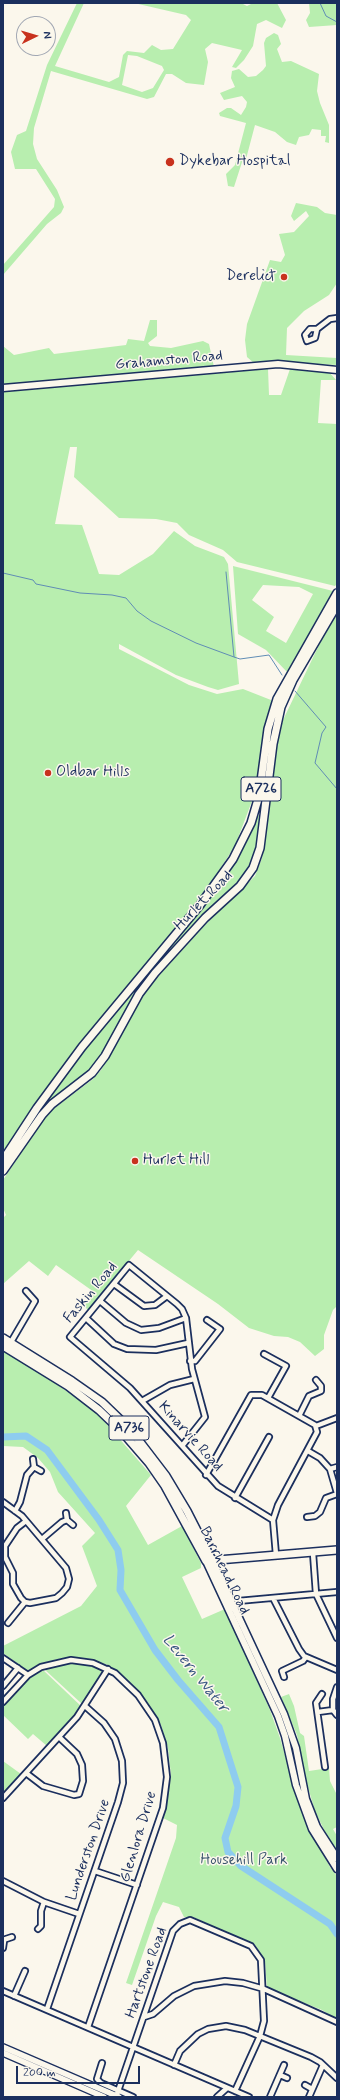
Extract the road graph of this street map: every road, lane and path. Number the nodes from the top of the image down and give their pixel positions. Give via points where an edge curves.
1 (337, 318) edge
2 (317, 329) dead end
3 (337, 370) edge
4 (3, 388) edge
5 (337, 593) edge
6 (337, 605) edge
7 (3, 1160) edge
8 (3, 1171) edge
9 (114, 1284) junction
10 (26, 1291) dead end
11 (167, 1296) junction
12 (100, 1301) junction
13 (86, 1318) junction
14 (186, 1318) junction
15 (207, 1320) dead end
16 (70, 1337) joint
17 (3, 1338) edge
18 (11, 1342) junction
19 (188, 1343) junction
20 (3, 1346) edge
21 (264, 1354) dead end
22 (28, 1357) junction
23 (190, 1361) junction
24 (194, 1379) junction
25 (316, 1380) dead end
26 (268, 1398) junction
27 (142, 1401) junction
28 (299, 1416) junction
29 (337, 1418) edge
30 (316, 1426) junction
31 (269, 1437) dead end
32 (182, 1446) junction
33 (308, 1451) junction
34 (33, 1459) dead end
35 (34, 1467) junction
36 (337, 1467) edge
37 (330, 1469) junction
38 (41, 1471) dead end
39 (206, 1474) junction
40 (337, 1494) edge
41 (235, 1498) junction
42 (3, 1502) edge
43 (15, 1511) junction
44 (66, 1513) dead end
45 (307, 1517) dead end
46 (67, 1520) junction
47 (273, 1520) junction
48 (26, 1521) junction
49 (73, 1525) dead end
50 (42, 1539) junction
51 (4, 1546) edge
52 (337, 1550) edge
53 (312, 1552) junction
54 (276, 1555) junction
55 (209, 1561) junction
56 (337, 1592) edge
57 (316, 1594) junction
58 (273, 1598) junction
59 (238, 1601) dead end
60 (25, 1602) junction
61 (8, 1623) dead end
62 (337, 1638) edge
63 (306, 1657) junction
64 (3, 1658) edge
65 (18, 1668) junction
66 (108, 1669) junction
67 (337, 1670) edge
68 (28, 1675) junction
69 (284, 1676) dead end
70 (3, 1686) edge
71 (337, 1687) edge
72 (322, 1694) dead end
73 (3, 1702) edge
74 (85, 1706) junction
75 (333, 1710) junction
76 (318, 1712) junction
77 (337, 1715) edge
78 (59, 1737) junction
79 (325, 1767) dead end
80 (26, 1773) junction
81 (3, 1798) edge
82 (306, 1808) junction
83 (337, 1858) edge
84 (337, 1869) edge
85 (95, 1871) junction
86 (3, 1881) edge
87 (137, 1885) junction
88 (44, 1902) junction
89 (79, 1914) junction
90 (38, 1929) dead end
91 (12, 1937) dead end
92 (3, 1941) edge
93 (3, 1948) edge
94 (25, 1972) dead end
95 (264, 1989) junction
96 (3, 1991) edge
97 (14, 1996) junction
98 (47, 2010) junction
99 (144, 2017) junction
100 (337, 2022) edge
101 (88, 2027) junction
102 (260, 2036) junction
103 (3, 2046) edge
104 (134, 2047) junction
105 (3, 2053) edge
106 (102, 2063) dead end
107 (323, 2064) junction
108 (174, 2065) junction
109 (284, 2065) dead end
110 (280, 2075) junction
111 (287, 2078) dead end
112 (337, 2078) edge
113 (305, 2085) dead end
114 (227, 2088) junction
115 (312, 2089) junction
116 (235, 2091) junction
117 (118, 2095) edge
118 (242, 2095) edge
119 (104, 2097) edge
120 (133, 2097) edge
121 (218, 2097) edge
122 (249, 2097) edge
123 (270, 2097) edge
124 (309, 2097) edge

1 - 2 street via 330,319
3 - 4 main road, Grahamston Road via 278,364
5 - 7 main road, Hurlet Road / A726 via 277,699 268,729 259,796 251,824 233,859 200,905 82,1047
6 - 8 main road, Hurlet Road / A726 via 293,680 281,707 273,744 260,848 253,868 240,886 205,918 155,973 139,994 105,1056 92,1073 42,1115
9 - 11 street via 144,1306 156,1305
9 - 11 street, Faskin Road via 129,1266
9 - 12 street, Faskin Road
10 - 18 street via 35,1301
11 - 14 street, Faskin Road via 182,1309
12 - 13 street, Faskin Road
12 - 14 street via 126,1323 141,1330 159,1328
13 - 16 street, Faskin Road
13 - 19 street via 114,1344 128,1350 156,1350
14 - 19 street
15 - 23 street via 220,1329 195,1361
16 - 27 street, Kinarvie Road via 121,1379
17 - 18 main road, Barrhead Road / A736
18 - 22 main road, Barrhead Road / A736
19 - 23 street
20 - 22 main road, Barrhead Road / A736
21 - 26 street via 286,1366
22 - 55 main road, Barrhead Road / A736 via 99,1410 149,1463 182,1508
23 - 24 street
24 - 27 street via 170,1385
24 - 32 street via 205,1417
25 - 28 street via 321,1386 321,1391 310,1396 306,1409
26 - 28 street
26 - 39 street via 258,1394 249,1397
27 - 32 street, Kinarvie Road
28 - 30 street
29 - 30 street
30 - 33 street via 317,1432
31 - 41 street
32 - 39 street, Kinarvie Road
33 - 37 street via 320,1458
33 - 47 street via 278,1505
34 - 35 street
35 - 38 street
35 - 43 street via 27,1475
36 - 37 street
37 - 40 street
39 - 41 street, Kinarvie Road
40 - 45 street via 326,1498 320,1512 315,1516
41 - 47 street, Kinarvie Road
42 - 43 street
43 - 48 street
44 - 46 street
46 - 49 street
46 - 50 street
47 - 54 street
48 - 50 street
48 - 51 street via 17,1528
50 - 60 street via 63,1564 69,1579 64,1591 56,1598
51 - 60 street via 5,1558 13,1573 13,1584
52 - 53 main road
53 - 54 main road
53 - 57 street
54 - 55 main road
55 - 82 main road, Barrhead Road via 278,1716 296,1785
56 - 57 street
57 - 58 street
57 - 62 street
58 - 59 street
58 - 63 street via 299,1649
60 - 61 street
63 - 67 street
63 - 69 street via 282,1671
64 - 65 street
65 - 68 street
65 - 70 street
66 - 68 street, Glenlora Drive via 93,1663 71,1660 51,1664
66 - 74 street
66 - 87 street, Glenlora Drive via 131,1687 150,1711 160,1734 167,1761 163,1808
68 - 73 street, Glenlora Drive
71 - 75 street
72 - 76 street via 316,1704
74 - 78 street
74 - 85 street, Lunderston Drive via 112,1734 119,1750 123,1772 118,1802
75 - 76 street
75 - 77 street
76 - 79 street via 325,1742
78 - 80 street
78 - 80 street via 77,1754 82,1765 83,1781 79,1794 74,1795 43,1786
80 - 81 street
82 - 83 main road, Barrhead Road
82 - 84 main road, Barrhead Road via 316,1835
85 - 87 street
85 - 89 street, Lunderston Drive
86 - 88 street
87 - 101 street, Glenlora Drive
88 - 89 street
88 - 90 street via 41,1926
89 - 98 street, Lunderston Drive
91 - 92 street
92 - 93 street
94 - 97 street
95 - 99 street via 234,1982 194,1986 174,1996 153,2014
95 - 99 street, Hartstone Road via 261,1960 251,1946 193,1920 186,1921 173,1931
95 - 100 street
95 - 102 street, Hartstone Road via 264,2021
96 - 97 street
97 - 98 street
98 - 101 street
99 - 104 street, Hartstone Road
101 - 104 street
102 - 107 street
102 - 108 street via 234,2027 208,2029 189,2041 180,2051
102 - 116 street, Hartstone Road
103 - 117 street
104 - 108 street
104 - 117 street, Hartstone Road
105 - 119 street
106 - 117 street via 97,2079
107 - 112 street
107 - 115 street
108 - 114 street
109 - 110 street
110 - 111 street
110 - 123 street
113 - 115 street
114 - 116 street
114 - 121 street
115 - 124 street
116 - 118 street
117 - 120 street
118 - 122 street

